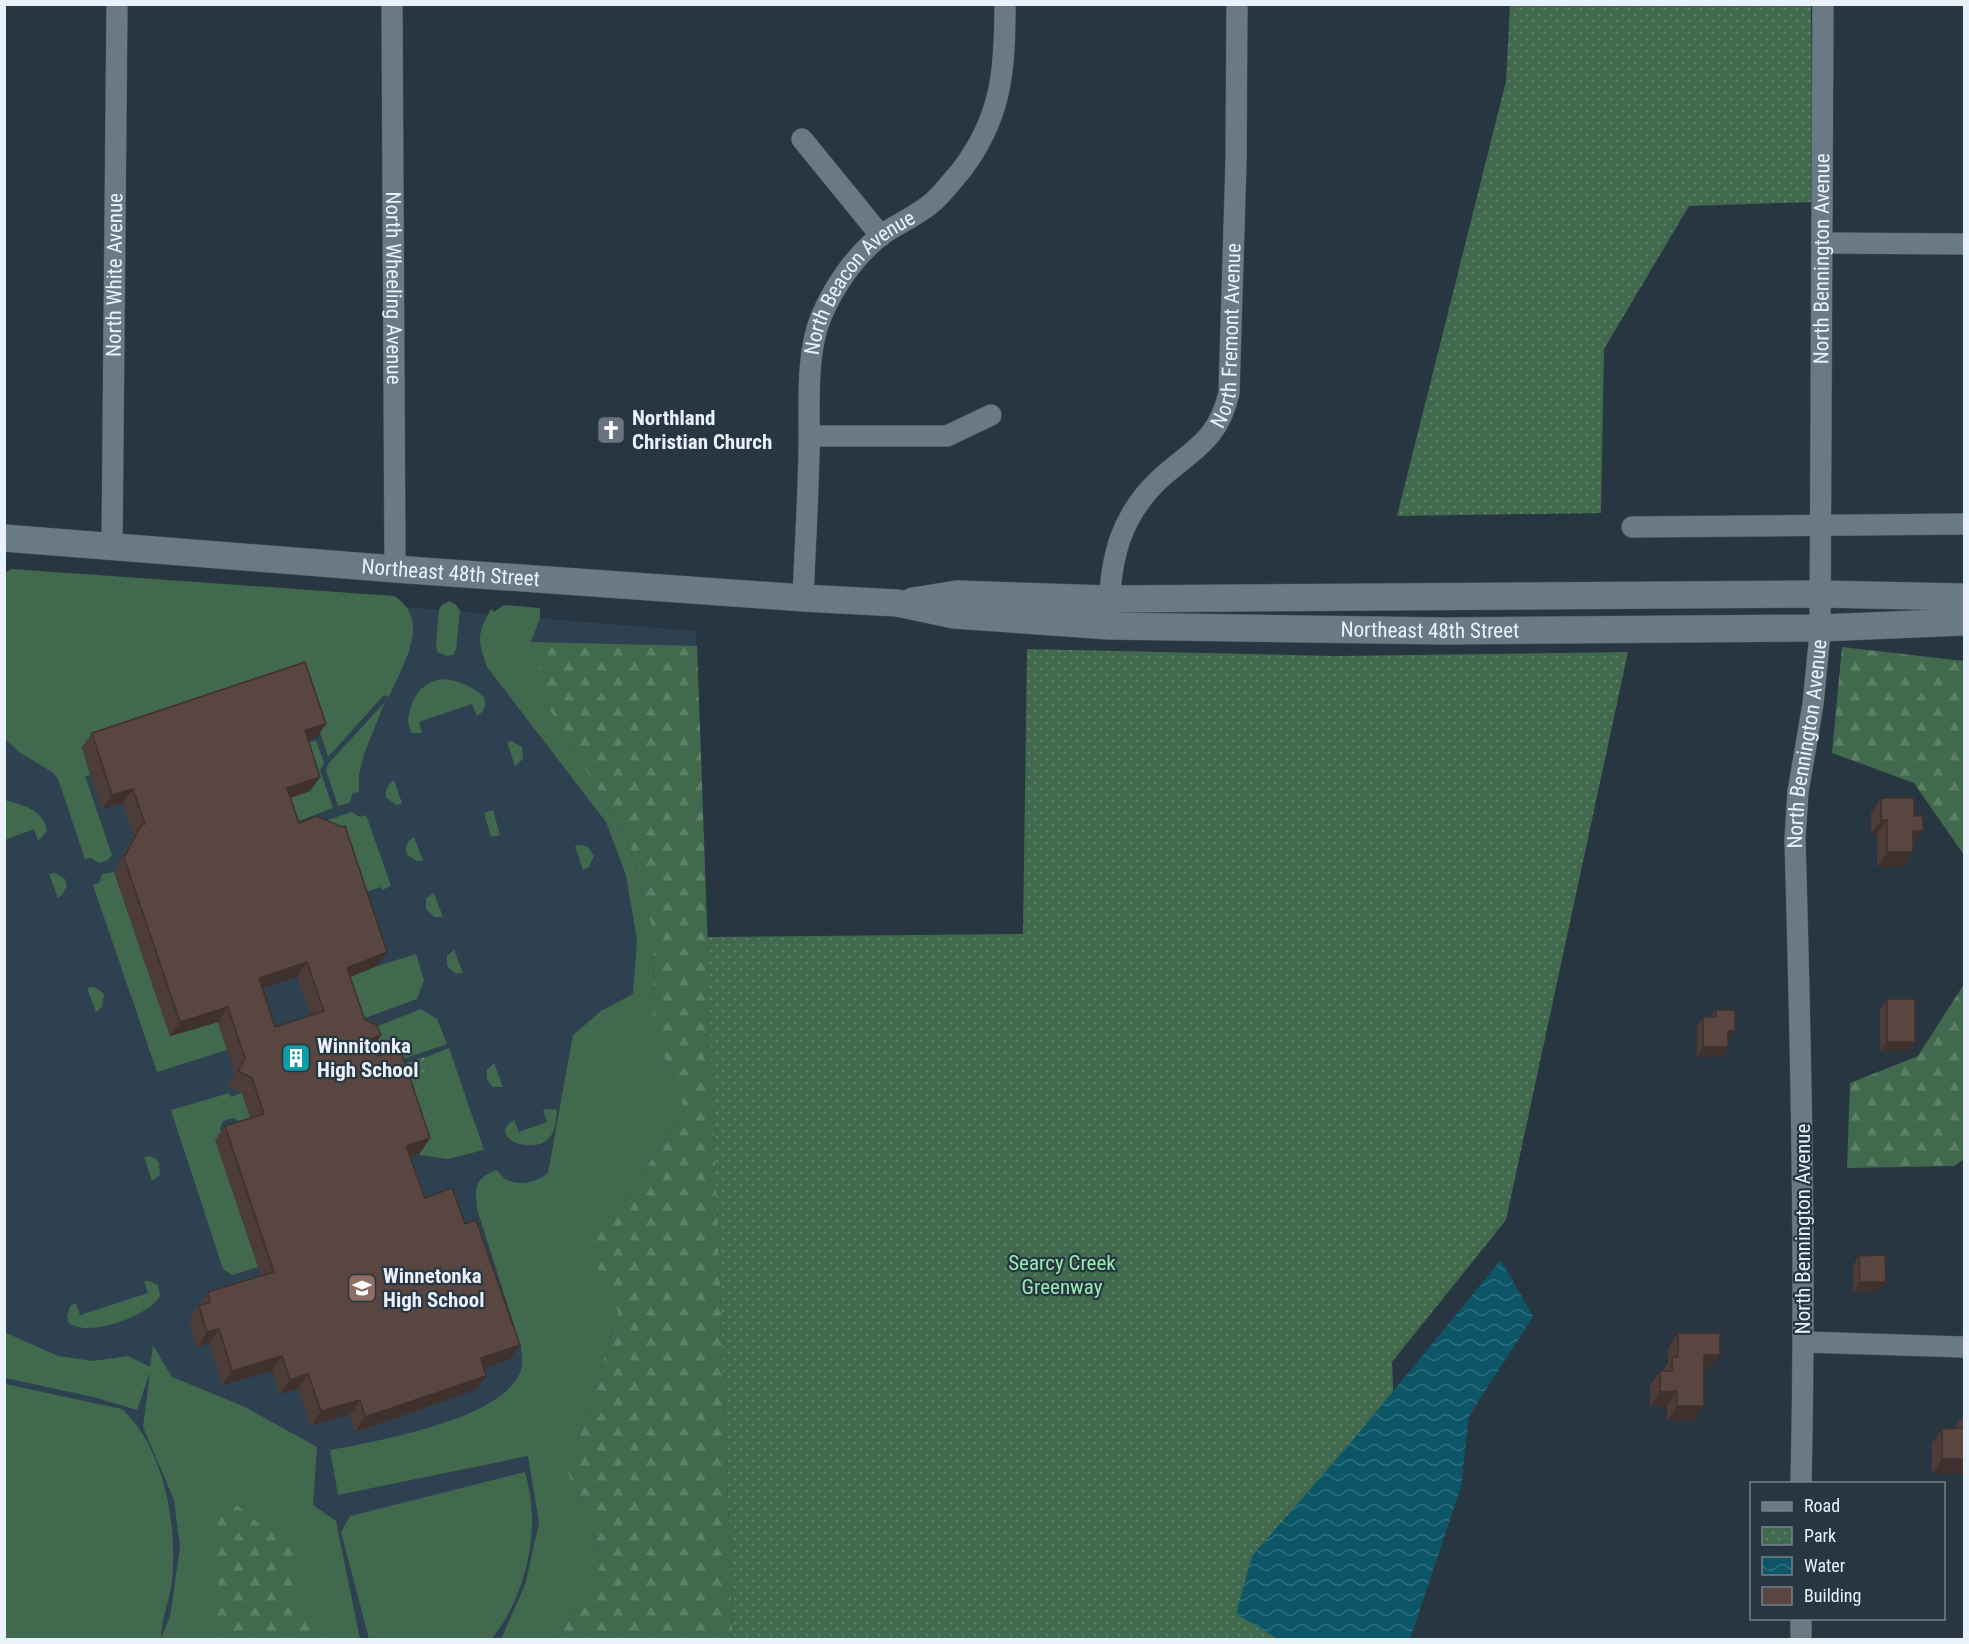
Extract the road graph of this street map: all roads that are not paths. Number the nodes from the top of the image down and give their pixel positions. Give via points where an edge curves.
1 (117, 4) edge
2 (392, 4) edge
3 (1005, 4) edge
4 (1237, 4) edge
5 (1823, 4) edge
6 (802, 139) dead end
7 (881, 236) junction
8 (1822, 243) junction
9 (1965, 244) edge
10 (991, 415) dead end
11 (810, 436) junction
12 (1965, 524) edge
13 (1821, 525) junction
14 (1632, 526) dead end
15 (4, 538) edge
16 (112, 548) junction
17 (395, 569) junction
18 (1820, 594) junction
19 (1467, 596) junction
20 (1965, 597) edge
21 (803, 598) junction
22 (1109, 598) junction
23 (897, 603) junction
24 (1965, 622) edge
25 (1109, 626) junction
26 (1820, 628) junction
27 (1468, 631) junction
28 (1804, 1342) junction
29 (1965, 1347) edge
30 (1801, 1482) edge
31 (1801, 1620) edge
32 (1801, 1640) edge

1 - 16 street, North White Avenue
2 - 17 street, North Wheeling Avenue
3 - 7 street, North Beacon Avenue via 1002,72 993,119 976,152 932,203
4 - 22 street, North Fremont Avenue via 1229,393 1222,417 1209,439 1144,495 1130,516 1119,539
5 - 8 street, North Bennington Avenue
6 - 7 street
7 - 11 street, North Beacon Avenue via 861,253 834,291 814,335
8 - 9 street
8 - 13 street, North Bennington Avenue
10 - 11 street via 947,436
11 - 21 street, North Beacon Avenue
12 - 13 street
13 - 14 street
13 - 18 street, North Bennington Avenue
15 - 16 street, Northeast 48th Street
16 - 17 street, Northeast 48th Street
17 - 21 street, Northeast 48th Street
18 - 19 street, Northeast 48th Street
18 - 20 street, Northeast 48th Street
18 - 26 street, North Bennington Avenue
19 - 22 street, Northeast 48th Street
19 - 27 street
21 - 23 street, Northeast 48th Street
22 - 23 street, Northeast 48th Street via 957,594
22 - 25 street, North Fremont Avenue
23 - 25 street, Northeast 48th Street via 954,615
24 - 26 street, Northeast 48th Street
25 - 27 street, Northeast 48th Street
26 - 27 street, Northeast 48th Street
26 - 28 street, North Bennington Avenue via 1795,839
28 - 29 street
28 - 30 street, North Bennington Avenue
31 - 32 street

